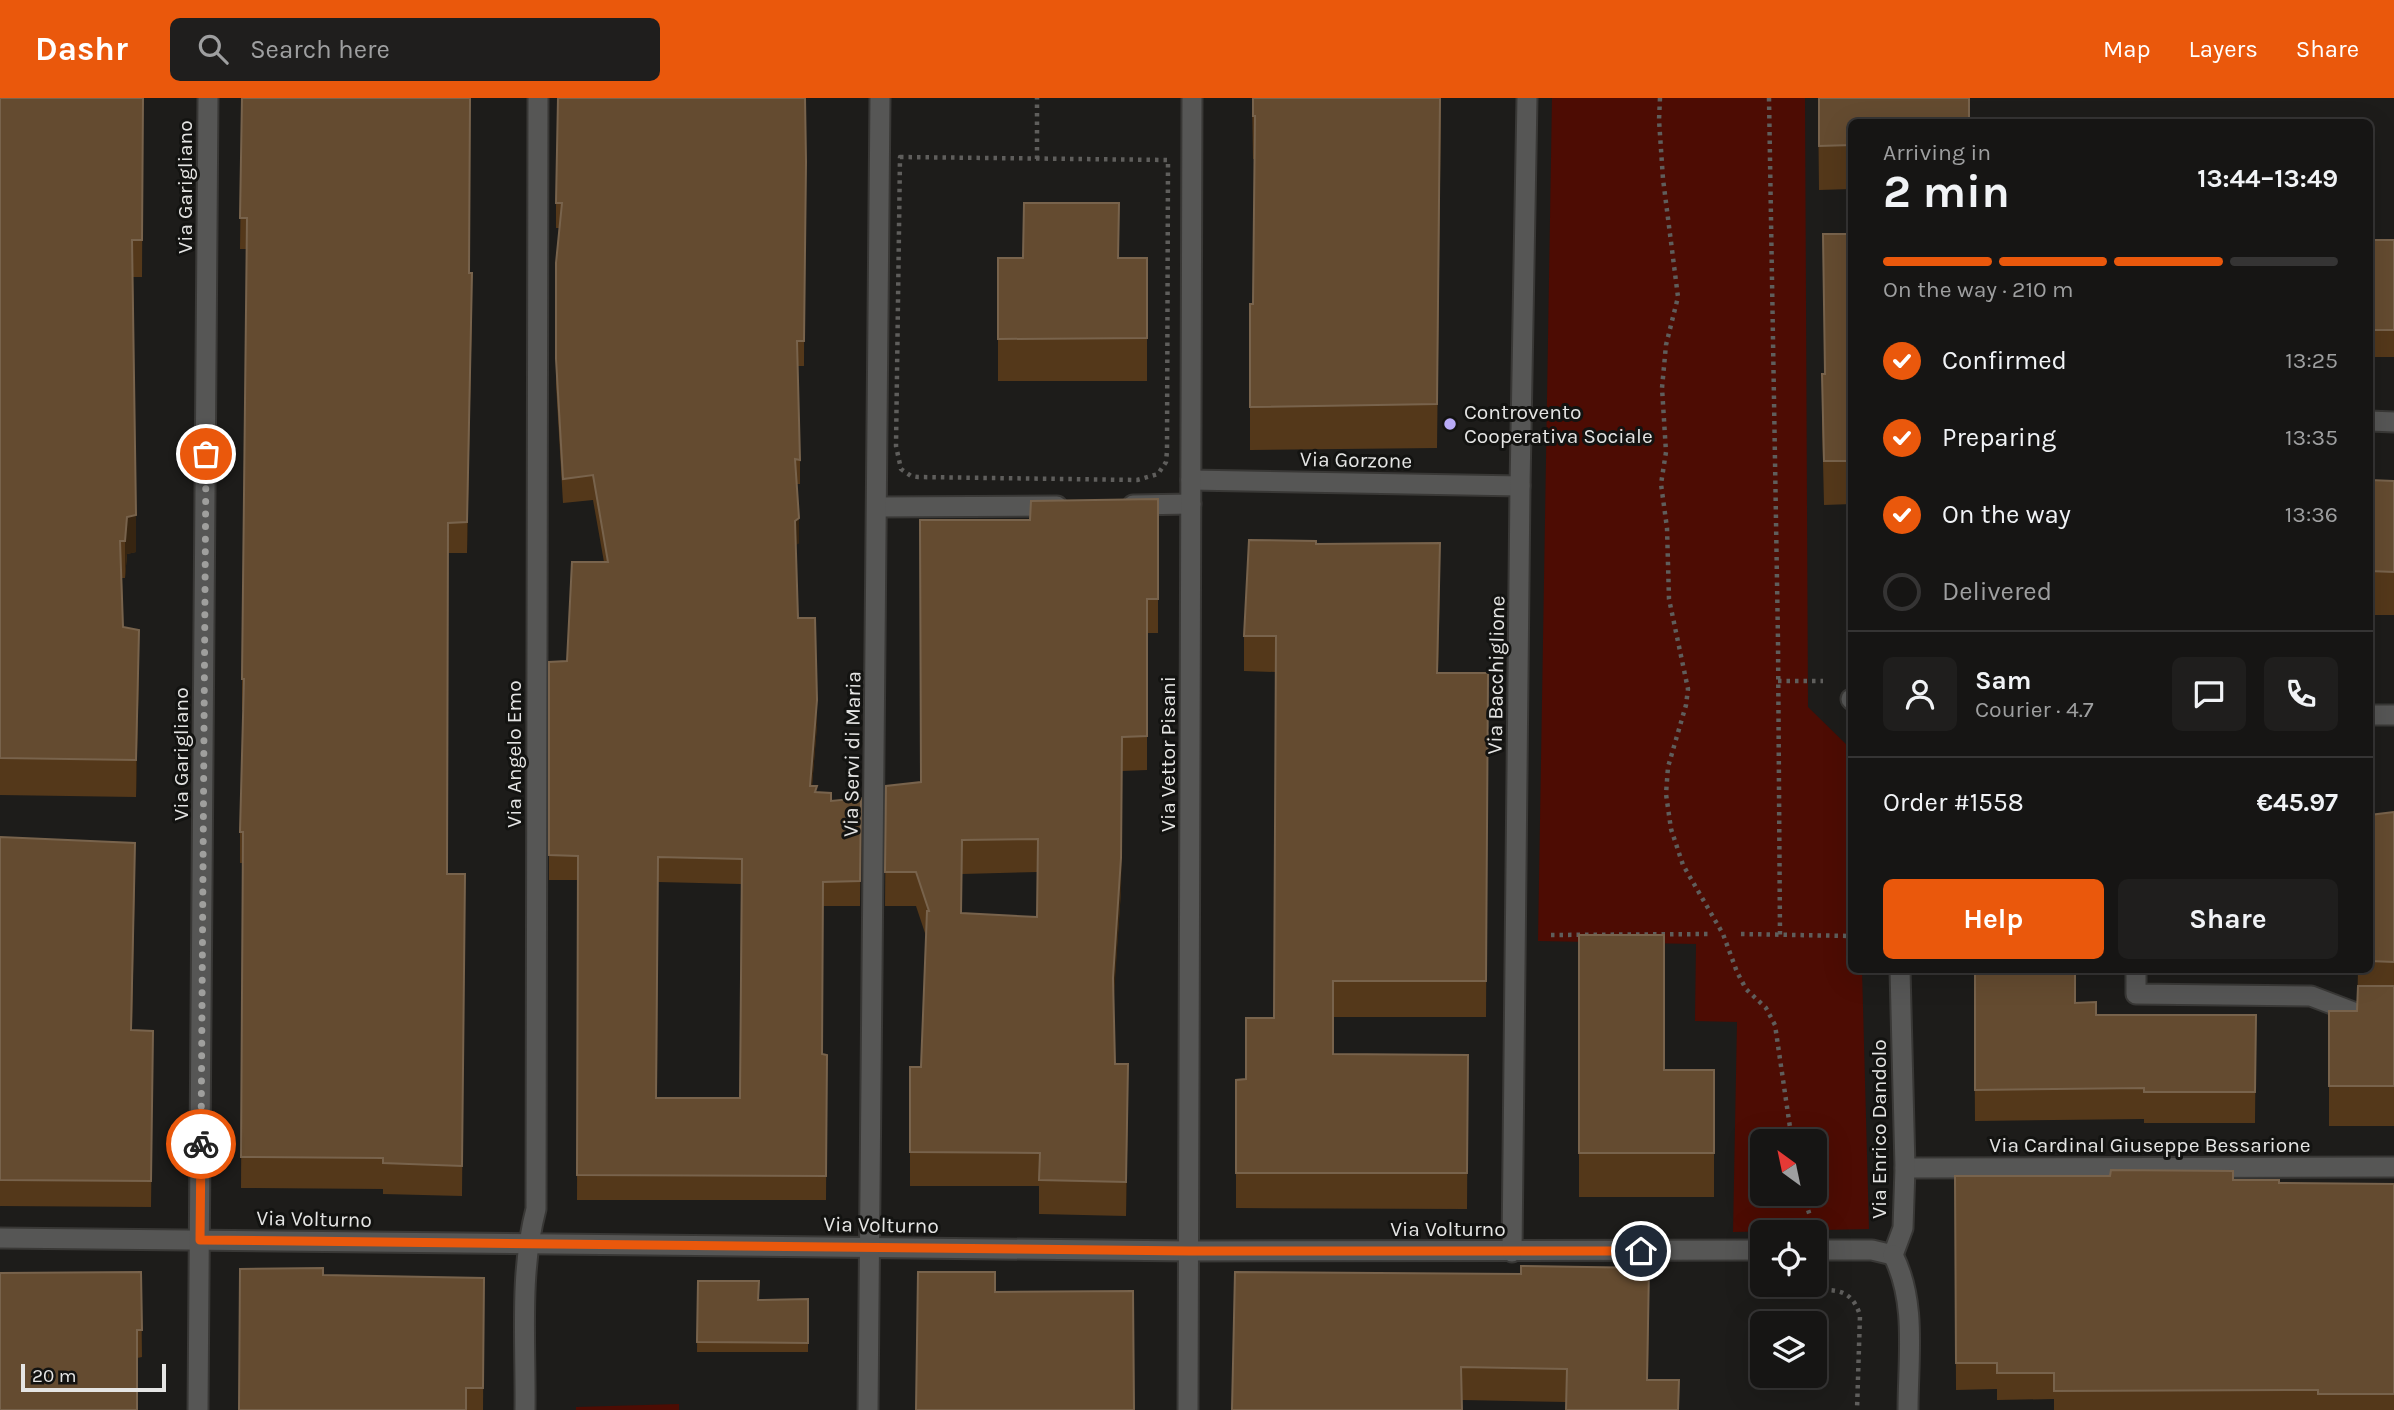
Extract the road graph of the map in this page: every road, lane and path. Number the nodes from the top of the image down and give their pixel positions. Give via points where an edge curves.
1 (208, 98) edge
2 (538, 98) edge
3 (880, 98) edge
4 (1037, 98) edge
5 (1192, 98) edge
6 (1527, 98) edge
7 (1660, 98) edge
8 (1769, 98) edge
9 (1037, 159) junction
10 (2373, 421) edge
11 (2394, 422) edge
12 (1191, 480) junction
13 (1520, 486) junction
14 (1191, 504) junction
15 (1079, 505) edge
16 (1121, 505) edge
17 (878, 507) junction
18 (2373, 715) edge
19 (2394, 715) edge
20 (1711, 934) dead end
21 (1741, 934) dead end
22 (1516, 935) junction
23 (1780, 936) junction
24 (1848, 936) edge
25 (1900, 973) edge
26 (2136, 973) edge
27 (2394, 1014) edge
28 (1789, 1129) edge
29 (2394, 1167) edge
30 (1905, 1168) junction
31 (1807, 1206) edge
32 (1810, 1216) dead end
33 (0, 1238) edge
34 (200, 1240) junction
35 (529, 1244) junction
36 (869, 1248) junction
37 (1750, 1250) edge
38 (1827, 1250) edge
39 (1189, 1251) junction
40 (1512, 1252) junction
41 (1893, 1255) junction
42 (1827, 1291) edge
43 (198, 1410) edge
44 (525, 1410) edge
45 (869, 1410) edge
46 (1188, 1410) edge
47 (1857, 1410) edge
48 (1908, 1410) edge

1 - 34 street, Via Garigliano
2 - 35 street, Via Angelo Emo via 536,1209
3 - 17 street, Via Servi di Maria
4 - 9 path
5 - 12 street, Via Vettor Pisani
6 - 13 street, Via Bacchiglione
7 - 28 path via 1662,179 1678,297 1663,377 1661,484 1670,599 1688,689 1668,767 1666,794 1683,865 1723,934 1746,989 1775,1025
8 - 23 path
9 - 9 path via 1168,160 1166,462 1153,477 1137,480 911,476 901,469 896,446 900,157
10 - 11 street
12 - 13 street, Via Gorzone
12 - 14 street, Via Vettor Pisani
13 - 22 street, Via Bacchiglione
14 - 16 street
14 - 39 street, Via Vettor Pisani
15 - 17 street
17 - 36 street, Via Servi di Maria
18 - 19 street
20 - 22 path
21 - 23 path
22 - 40 street, Via Bacchiglione
23 - 24 path
25 - 30 street, Via Enrico Dandolo
26 - 27 street via 2136,994 2311,996 2361,1015
29 - 30 street, Via Cardinal Giuseppe Bessarione
30 - 41 street, Via Enrico Dandolo via 1903,1228
31 - 32 path
33 - 34 street, Via Volturno
34 - 35 street, Via Volturno
34 - 43 street, Via Garigliano
35 - 36 street, Via Volturno
35 - 44 street, Via Angelo Emo
36 - 39 street, Via Volturno
36 - 45 street, Via Servi di Maria
37 - 40 street, Via Volturno
38 - 41 street
39 - 40 street, Via Volturno
39 - 46 street, Via Vettor Pisani
41 - 48 street via 1909,1306
42 - 47 path via 1845,1293 1855,1301 1860,1315

